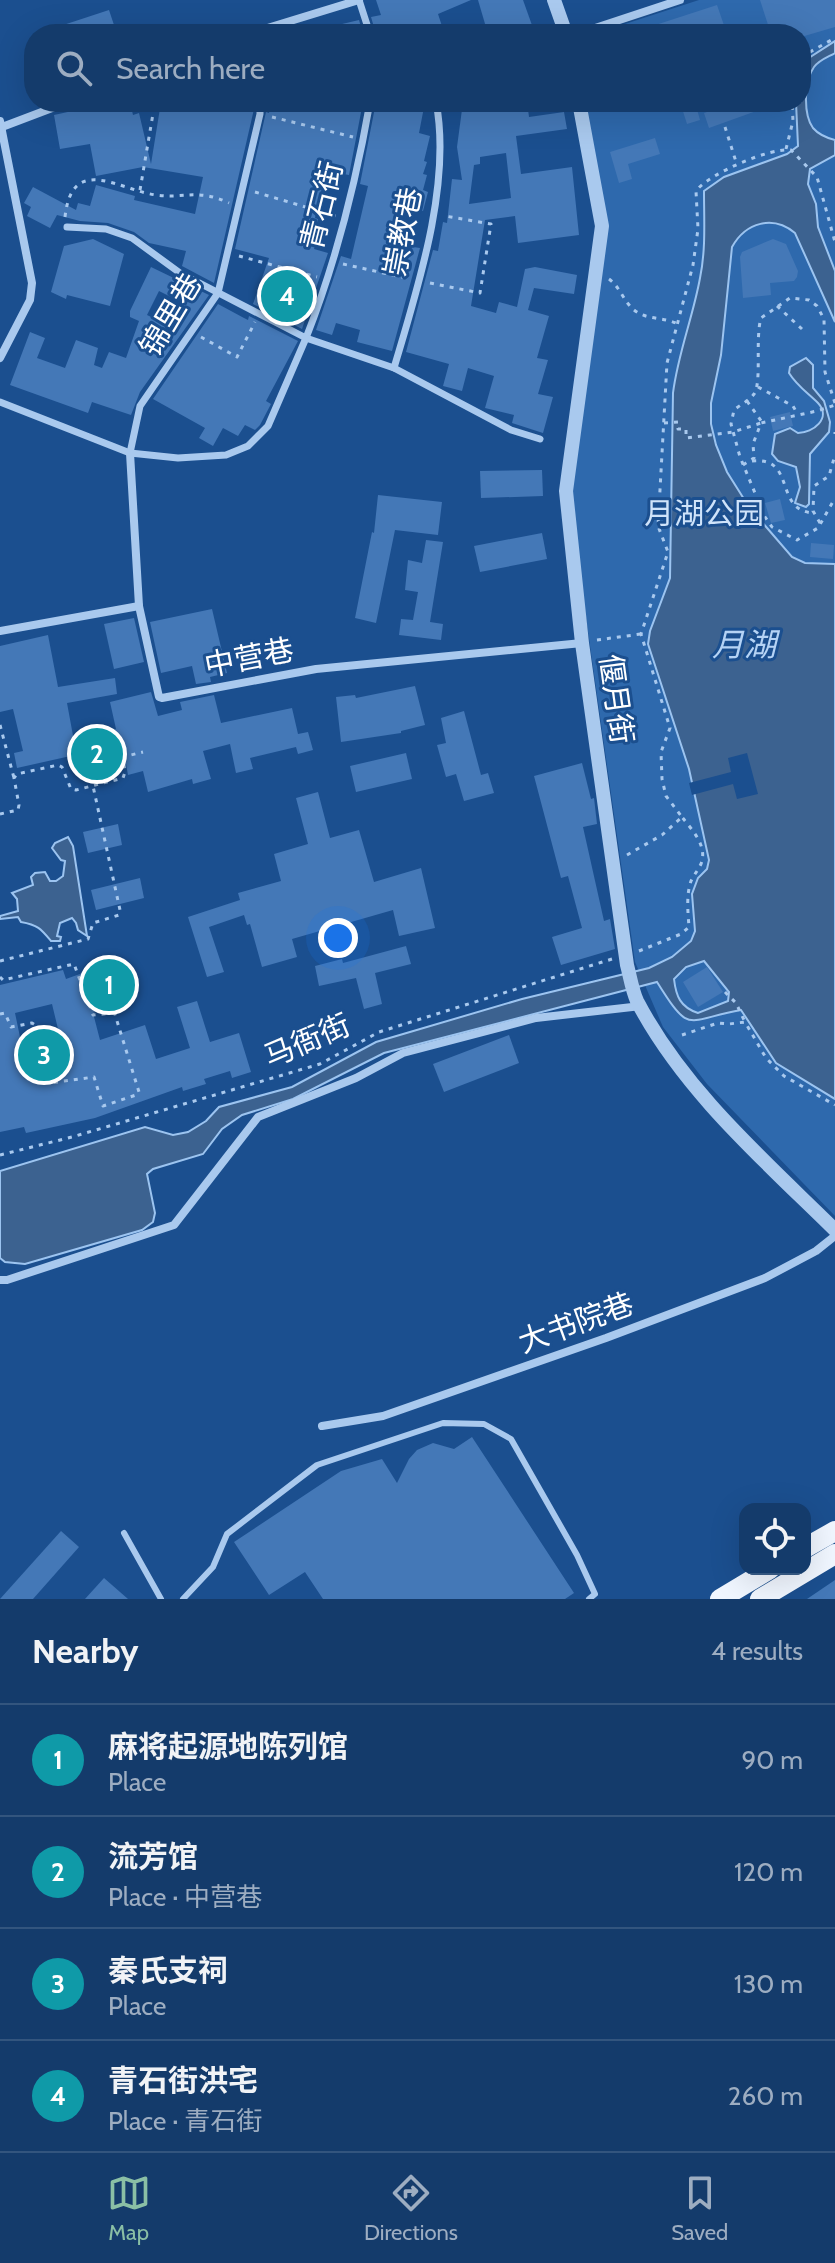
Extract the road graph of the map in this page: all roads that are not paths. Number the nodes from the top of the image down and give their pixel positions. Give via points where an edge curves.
1 (359, 0) edge
2 (554, 0) edge
3 (680, 0) edge
4 (282, 24) edge
5 (367, 24) edge
6 (562, 24) edge
7 (607, 24) edge
8 (38, 112) edge
9 (260, 112) edge
10 (368, 112) edge
11 (437, 112) edge
12 (581, 112) edge
13 (1, 124) edge
14 (67, 227) road end
15 (218, 293) junction
16 (306, 338) junction
17 (0, 358) edge
18 (394, 368) junction
19 (0, 402) edge
20 (540, 439) dead end
21 (130, 453) junction
22 (139, 606) junction
23 (0, 631) edge
24 (588, 642) junction
25 (638, 1002) junction
26 (835, 1233) edge
27 (0, 1280) edge
28 (322, 1426) dead end
29 (835, 1531) edge
30 (124, 1533) dead end
31 (811, 1545) edge
32 (835, 1554) edge
33 (760, 1575) edge
34 (161, 1599) edge
35 (183, 1599) edge
36 (589, 1599) edge
37 (720, 1599) edge
38 (760, 1599) edge

1 - 4 street
1 - 5 street
2 - 6 street
3 - 7 street
8 - 13 street
9 - 15 street, 锦里巷
10 - 16 street, 青石街 via 333,262
11 - 18 street, 崇教巷 via 440,142 433,215
12 - 24 street, 偃月街 via 602,226 566,491
13 - 17 street via 32,292
14 - 15 street via 106,229 132,238
15 - 16 street
15 - 21 street, 锦里巷 via 140,406
16 - 18 street
16 - 21 street, 青石街 via 268,426 248,446 226,455 178,458
18 - 20 street via 511,430
19 - 21 street, 青石街
21 - 22 street
22 - 23 street
22 - 24 street, 中营巷 via 162,698 316,669
24 - 25 street, 偃月街 via 613,862
25 - 26 street, 偃月街 via 721,1118
25 - 27 street via 536,1018 403,1053 258,1117 174,1225
26 - 28 street, 大书院巷 via 816,1251 765,1278 606,1338 383,1416
29 - 31 main road
30 - 34 lane
32 - 38 main road
33 - 37 main road
35 - 36 lane via 213,1567 227,1534 317,1465 443,1423 484,1424 511,1439 577,1555 595,1594

